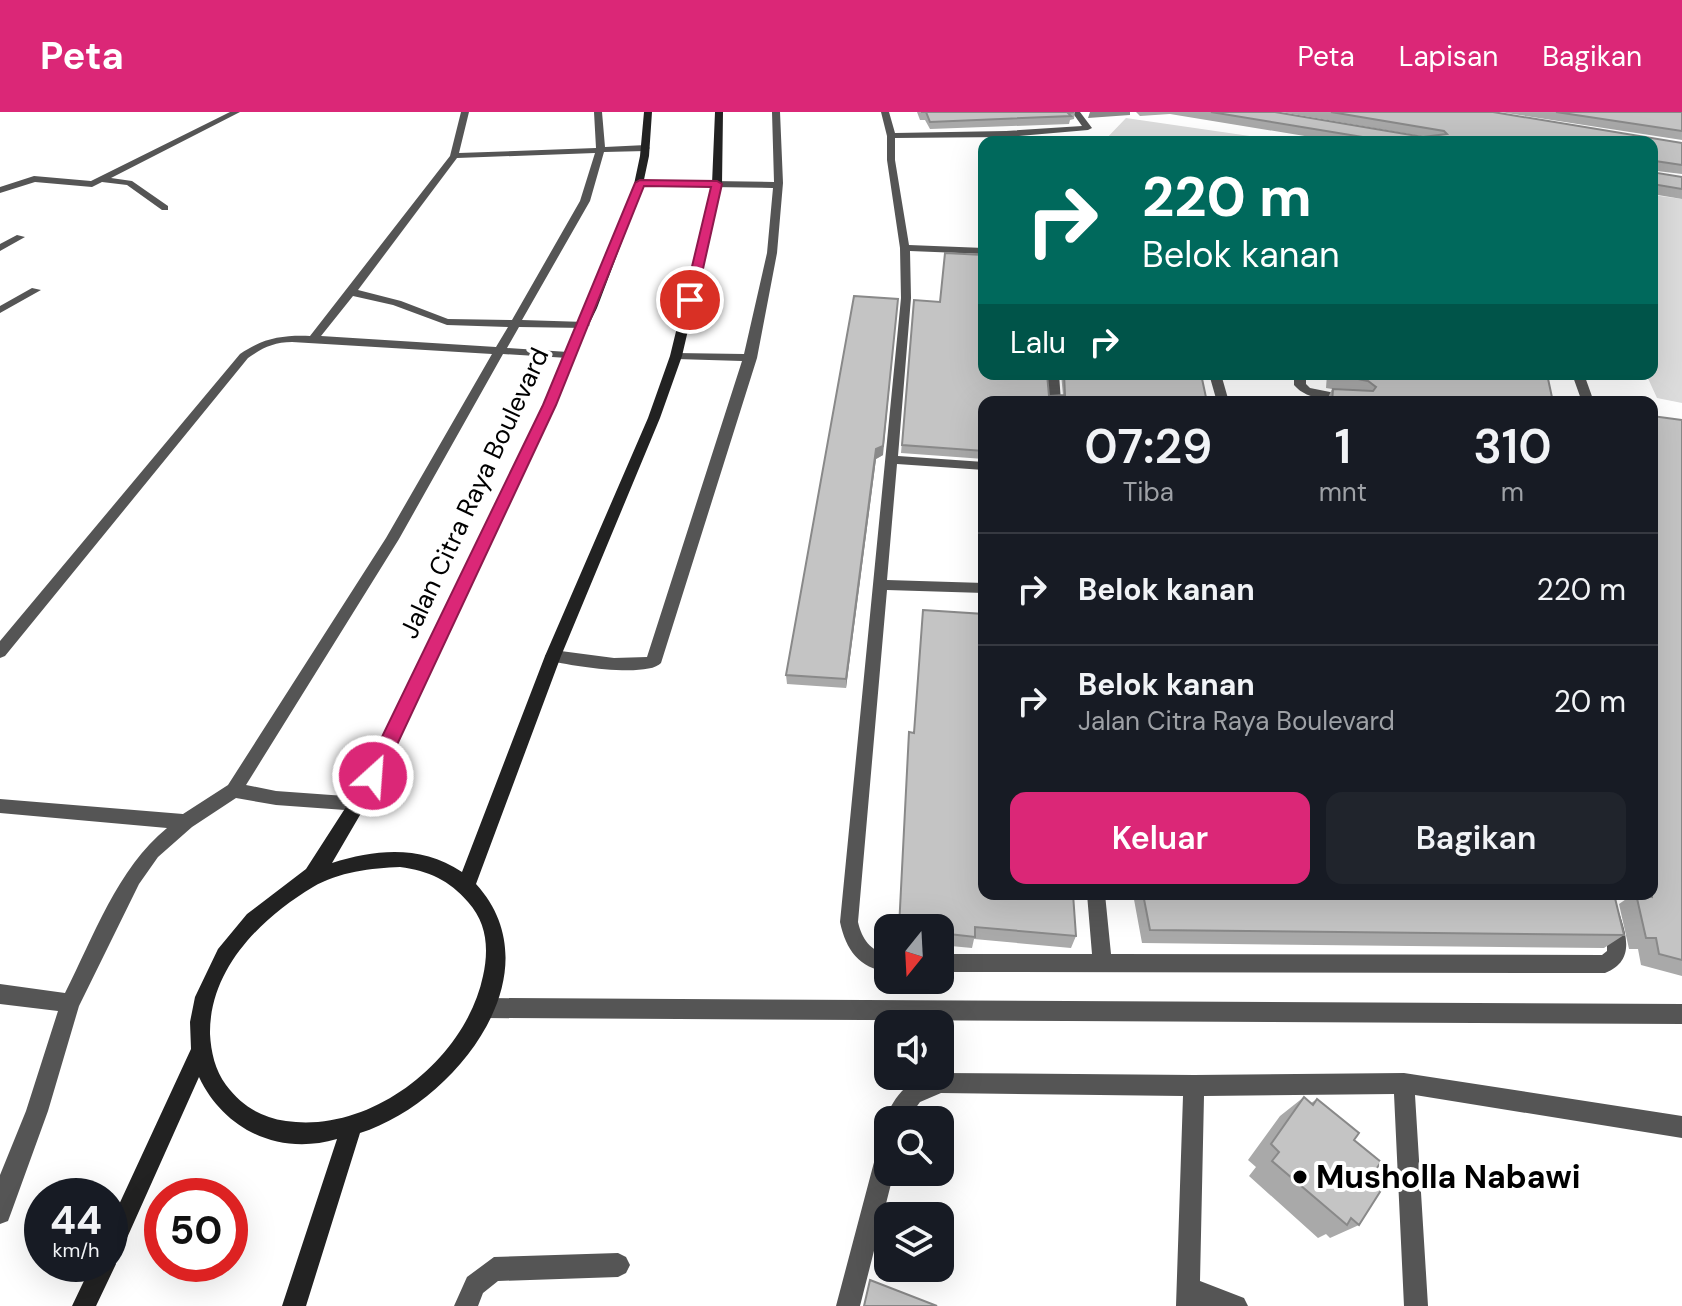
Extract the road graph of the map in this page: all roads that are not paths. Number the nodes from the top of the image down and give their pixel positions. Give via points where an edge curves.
1 (236, 112) edge
2 (465, 112) edge
3 (598, 112) edge
4 (648, 112) edge
5 (719, 112) edge
6 (776, 112) edge
7 (885, 112) edge
8 (1076, 112) edge
9 (891, 136) junction
10 (1023, 136) edge
11 (978, 138) edge
12 (646, 148) junction
13 (601, 152) junction
14 (454, 156) junction
15 (103, 180) junction
16 (640, 183) junction
17 (717, 184) junction
18 (777, 185) junction
19 (0, 190) edge
20 (165, 208) dead end
21 (20, 237) dead end
22 (0, 248) edge
23 (905, 248) junction
24 (978, 251) edge
25 (36, 290) dead end
26 (351, 292) junction
27 (0, 310) edge
28 (447, 322) junction
29 (514, 324) junction
30 (585, 325) junction
31 (313, 339) junction
32 (431, 346) junction
33 (499, 352) junction
34 (568, 355) junction
35 (676, 356) junction
36 (751, 358) junction
37 (1300, 380) edge
38 (1331, 396) edge
39 (892, 460) junction
40 (978, 466) edge
41 (882, 585) junction
42 (978, 588) edge
43 (0, 652) edge
44 (553, 656) junction
45 (234, 790) junction
46 (359, 804) junction
47 (1, 808) edge
48 (186, 822) junction
49 (308, 880) junction
50 (467, 884) junction
51 (1097, 900) edge
52 (1606, 900) edge
53 (874, 959) edge
54 (954, 963) edge
55 (1102, 963) junction
56 (0, 994) edge
57 (70, 1003) junction
58 (485, 1008) junction
59 (1682, 1014) edge
60 (200, 1052) junction
61 (1404, 1083) junction
62 (1194, 1086) junction
63 (900, 1106) edge
64 (352, 1125) junction
65 (1682, 1127) edge
66 (4, 1185) edge
67 (879, 1186) edge
68 (128, 1210) edge
69 (0, 1213) edge
70 (618, 1265) dead end
71 (95, 1282) edge
72 (1189, 1298) edge
73 (84, 1306) edge
74 (294, 1306) edge
75 (466, 1306) edge
76 (848, 1306) edge
77 (1236, 1306) edge
78 (1416, 1306) edge

1 - 15 street
2 - 14 street
3 - 13 street
4 - 12 main road, Jalan Citra Raya Boulevard
5 - 17 main road
6 - 18 street
7 - 9 street
8 - 10 street via 1088,128
9 - 11 street
9 - 23 street
12 - 13 street
12 - 16 main road, Jalan Citra Raya Boulevard
13 - 14 street
13 - 29 street via 585,201
14 - 26 street
15 - 19 street via 82,185 34,179
15 - 20 street via 129,183
16 - 17 street
16 - 30 main road, Jalan Citra Raya Boulevard
17 - 18 street
17 - 35 main road
18 - 36 street via 768,278
21 - 22 street
23 - 24 street
23 - 39 street via 906,298
25 - 27 street
26 - 28 street
26 - 31 street
28 - 29 street
28 - 32 street
29 - 30 street
29 - 33 street
30 - 34 main road, Jalan Citra Raya Boulevard
31 - 32 street
31 - 43 street via 275,338 244,356
32 - 33 street
33 - 34 street
33 - 45 street via 392,539
34 - 46 main road, Jalan Citra Raya Boulevard
35 - 36 street
35 - 44 main road
36 - 44 street via 653,663
37 - 38 street via 1306,391
39 - 40 street
39 - 41 street
41 - 42 street
41 - 53 street via 849,922 858,948
44 - 50 main road
45 - 46 street
45 - 48 street
46 - 49 main road, Jalan Citra Raya Boulevard
47 - 48 street
48 - 57 street via 152,851 133,878
49 - 50 main road via 336,868 394,858 421,861
49 - 60 main road via 257,917 218,967 205,995
50 - 58 main road via 490,916 497,959
51 - 55 street
52 - 55 street via 1617,942 1616,956 1605,964
54 - 55 street
56 - 57 street
57 - 66 street via 37,1111
58 - 59 street
58 - 64 main road via 470,1037 428,1082 387,1111
60 - 64 main road via 207,1078 242,1117 293,1133
60 - 68 main road
61 - 62 street
61 - 65 street
61 - 78 street
62 - 63 street via 941,1083 911,1093
62 - 72 street
64 - 74 main road
66 - 69 street
67 - 76 street
70 - 75 street via 494,1269 475,1285
71 - 73 main road
72 - 77 street

